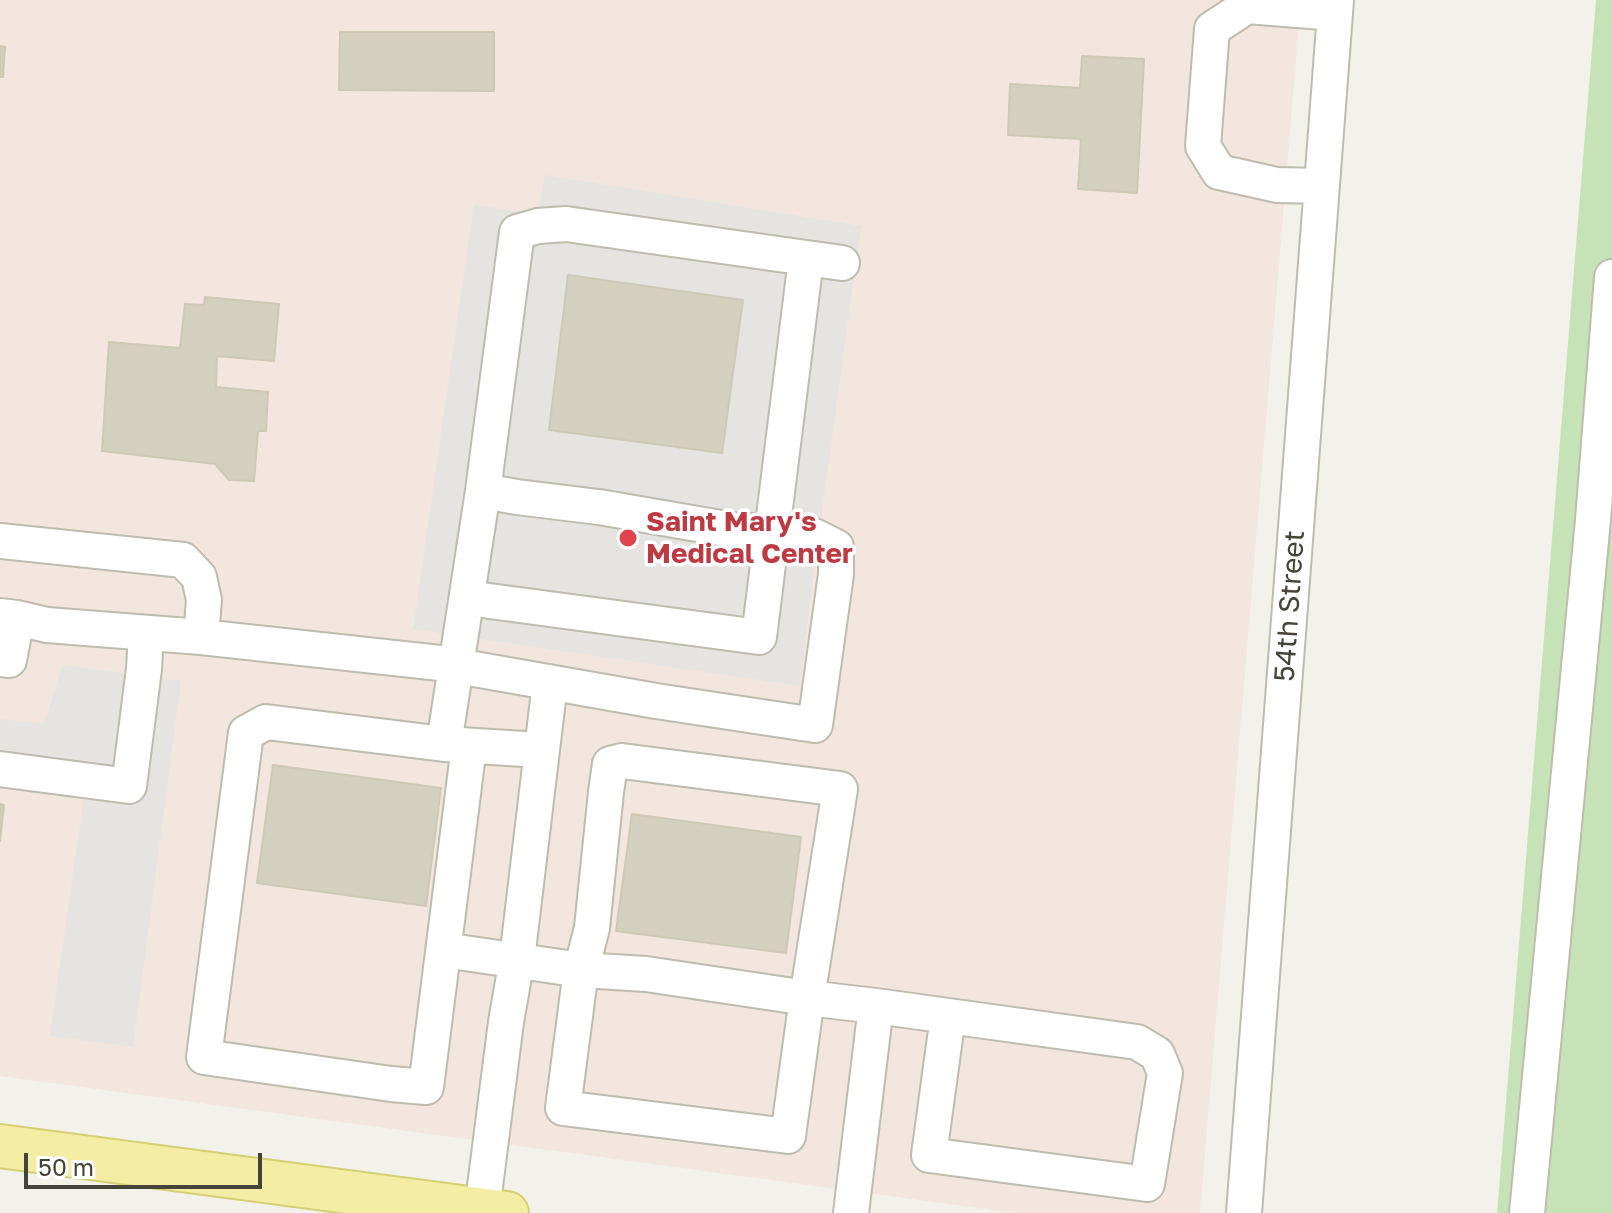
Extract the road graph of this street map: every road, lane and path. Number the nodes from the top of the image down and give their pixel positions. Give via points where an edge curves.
1 (1247, 3) edge
2 (1335, 6) edge
3 (1322, 186) junction
4 (806, 259) junction
5 (842, 263) dead end
6 (1612, 277) edge
7 (483, 491) junction
8 (1602, 521) edge
9 (773, 531) junction
10 (11, 542) edge
11 (467, 598) junction
12 (9, 617) edge
13 (146, 633) junction
14 (201, 637) junction
15 (0, 659) edge
16 (457, 666) junction
17 (550, 683) junction
18 (457, 745) junction
19 (540, 750) junction
20 (0, 769) edge
21 (444, 950) junction
22 (517, 959) junction
23 (581, 970) junction
24 (807, 998) junction
25 (876, 1006) junction
26 (948, 1016) junction
27 (0, 1146) edge
28 (494, 1211) edge
29 (851, 1213) edge
30 (1244, 1213) edge
31 (1527, 1213) edge

1 - 2 street
1 - 3 street via 1212,29 1203,146 1219,172 1277,185
2 - 3 street, 54th Street
3 - 30 street, 54th Street
4 - 5 street
4 - 7 street via 566,224 517,232
4 - 9 street
6 - 8 street
7 - 9 street via 738,531
7 - 11 street
8 - 31 street
9 - 11 street via 759,637
9 - 17 street via 814,536 836,547 815,725
10 - 14 street via 183,560 199,577 204,600
11 - 16 street
12 - 13 street
12 - 15 street via 9,660
13 - 14 street
13 - 20 street via 129,786
14 - 16 street
16 - 17 street
16 - 18 street
17 - 19 street
18 - 19 street
18 - 21 street
18 - 21 street via 266,722 246,733 204,1057 426,1087
19 - 22 street
21 - 22 street
22 - 23 street
22 - 28 street via 506,1022
23 - 24 street via 646,974
23 - 24 street via 563,1108 788,1136
23 - 24 street via 592,928 610,764 622,761 840,789
24 - 25 street
25 - 26 street
25 - 29 street
26 - 26 street via 1137,1042 1157,1054 1165,1073 1147,1184 929,1155
27 - 28 main road

